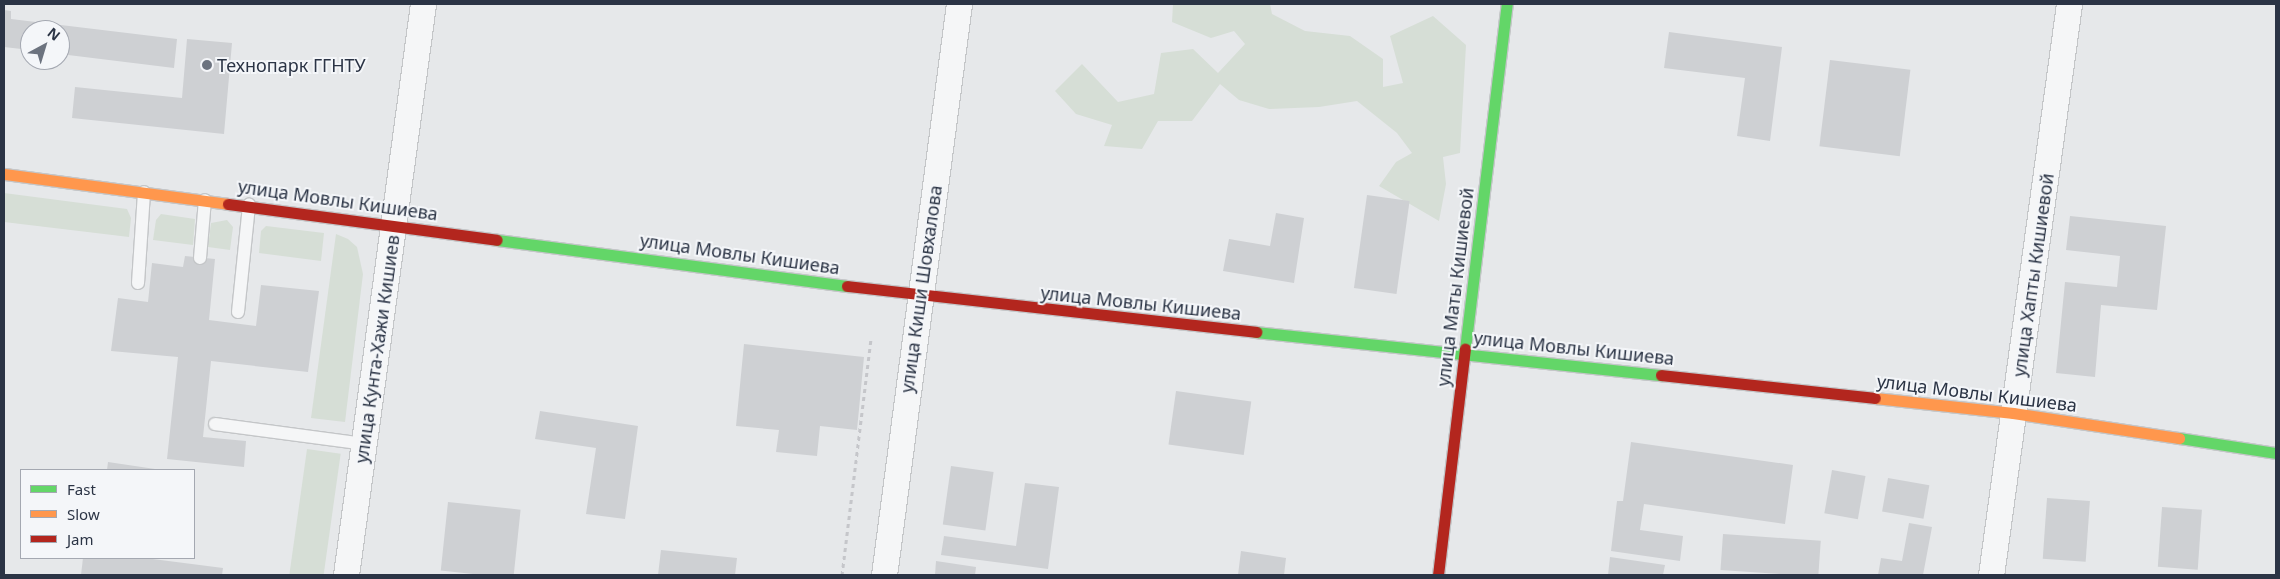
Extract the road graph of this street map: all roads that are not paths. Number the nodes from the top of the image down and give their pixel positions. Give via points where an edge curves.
1 (422, 4) edge
2 (959, 4) edge
3 (1507, 4) edge
4 (2069, 4) edge
5 (4, 174) edge
6 (144, 192) junction
7 (205, 200) junction
8 (249, 205) junction
9 (394, 225) junction
10 (200, 258) dead end
11 (138, 283) dead end
12 (920, 296) junction
13 (238, 312) dead end
14 (1465, 354) junction
15 (2013, 412) junction
16 (215, 424) dead end
17 (364, 444) junction
18 (2276, 453) edge
19 (346, 575) edge
20 (884, 575) edge
21 (1438, 575) edge
22 (1991, 575) edge

1 - 9 street, улица Кунта-Хажи Кишиев
2 - 12 street, улица Киши Шовхалова
3 - 14 street, улица Маты Кишиевой
4 - 15 street, улица Хапты Кишиевой
5 - 6 street, улица Мовлы Кишиева
6 - 7 street, улица Мовлы Кишиева
6 - 11 lane
7 - 8 street, улица Мовлы Кишиева
7 - 10 lane
8 - 9 street, улица Мовлы Кишиева
8 - 13 lane
9 - 12 street, улица Мовлы Кишиева
9 - 17 street, улица Кунта-Хажи Кишиев
12 - 14 street, улица Мовлы Кишиева
12 - 20 street, улица Киши Шовхалова
14 - 15 street, улица Мовлы Кишиева
14 - 21 street, улица Маты Кишиевой
15 - 18 street, улица Мовлы Кишиева
15 - 22 street, улица Хапты Кишиевой
16 - 17 lane
17 - 19 street, улица Кунта-Хажи Кишиев

